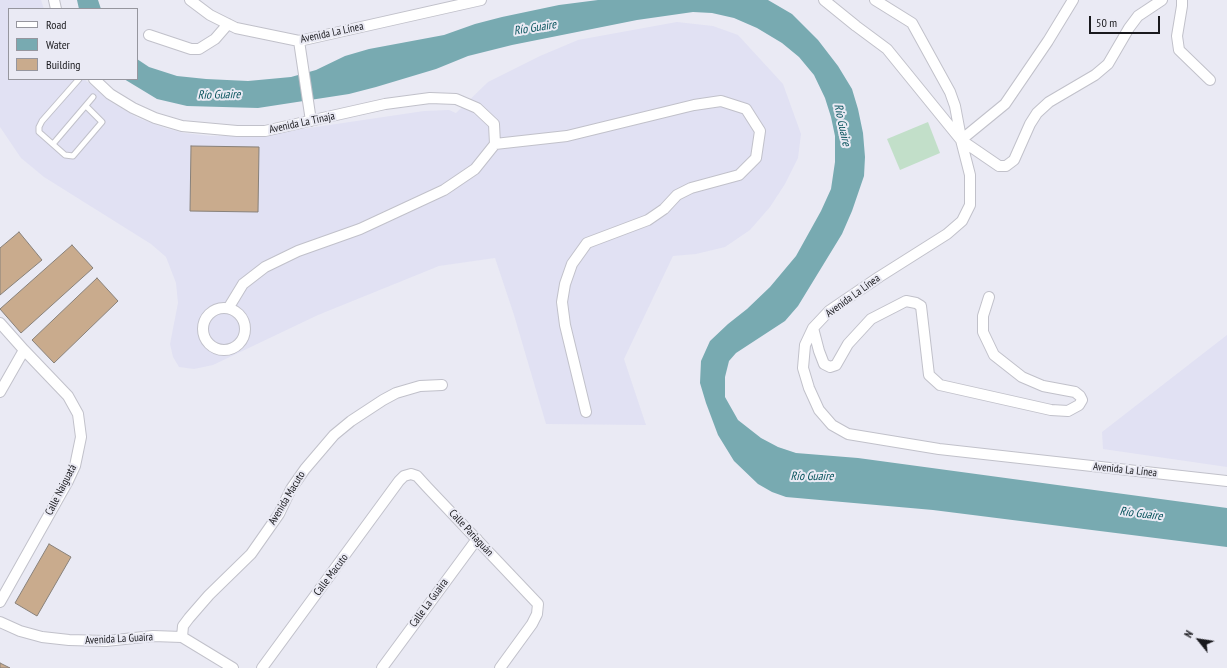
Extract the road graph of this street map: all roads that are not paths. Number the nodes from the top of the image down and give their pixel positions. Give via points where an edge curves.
1 (190, 0) edge
2 (481, 0) edge
3 (824, 0) edge
4 (875, 0) edge
5 (1073, 0) edge
6 (1162, 0) edge
7 (1182, 0) edge
8 (228, 24) junction
9 (149, 35) dead end
10 (299, 41) junction
11 (78, 80) edge
12 (95, 80) edge
13 (1210, 80) dead end
14 (93, 97) dead end
15 (86, 106) junction
16 (311, 121) junction
17 (961, 140) junction
18 (53, 144) junction
19 (495, 144) junction
20 (989, 297) dead end
21 (229, 308) junction
22 (0, 323) edge
23 (814, 328) junction
24 (24, 350) junction
25 (442, 384) dead end
26 (0, 392) edge
27 (586, 412) dead end
28 (399, 481) joint
29 (1227, 481) edge
30 (477, 539) junction
31 (0, 602) edge
32 (0, 622) edge
33 (182, 637) junction
34 (233, 668) edge
35 (262, 668) edge
36 (382, 668) edge
37 (500, 668) edge

1 - 8 street, Avenida La Línea via 210,15
2 - 10 street, Avenida La Línea
3 - 17 street, Avenida La Línea via 888,49
4 - 17 street via 912,22 950,92
5 - 17 street via 1005,104
6 - 17 street via 1138,16 1108,64 1095,75 1049,102 1037,113 1014,160 1006,166 999,166
7 - 13 street via 1177,36 1179,50
8 - 9 street via 215,39 199,49 191,49
8 - 10 street, Avenida La Línea via 236,28
10 - 16 street
11 - 18 lane via 42,120 39,127 39,132
12 - 16 street, Avenida La Tinaja via 110,94 133,108 182,126 265,131
14 - 15 lane
15 - 18 lane
15 - 18 lane via 101,119 101,124 73,156 65,155
16 - 19 street, Avenida La Tinaja via 384,104 430,98 456,99 477,108 494,124
17 - 23 street, Avenida La Línea via 970,175 970,205 962,221 947,234 829,311
19 - 21 street via 476,169 444,190 360,229 298,251 265,267 243,284
19 - 27 street via 567,136 694,105 722,101 746,109 760,131 756,158 739,175 691,188 677,195 664,209 648,220 586,243 572,264 562,302
20 - 23 street via 983,316 983,332 994,355 1022,377 1043,386 1075,392 1082,400 1079,405 1068,411 1051,410 940,385 928,375 921,306 916,302 906,301 871,319 848,344 836,365 830,367 824,364 818,351
21 - 21 street via 216,309 206,318 203,331 208,343 219,350 233,348 243,340 246,326 240,314
22 - 24 street, Calle Naiguatá
23 - 29 street, Avenida La Línea via 805,345 803,368 809,388 819,410 832,425 848,434 939,449
24 - 26 street
24 - 31 street, Calle Naiguatá via 68,396 78,414 81,437 75,466 68,481
25 - 33 street, Avenida Macuto via 420,386 396,393 351,421 334,435 291,489 279,514 251,554 189,618 183,626
28 - 30 street, Calle Pariaguán via 411,474 417,476
28 - 35 street, Calle Macuto
30 - 36 street, Calle La Guaira
30 - 37 street, Calle Pariaguán via 538,604 532,624
32 - 33 street, Avenida La Guaira via 42,637 69,640
33 - 34 street, Avenida La Guaira

